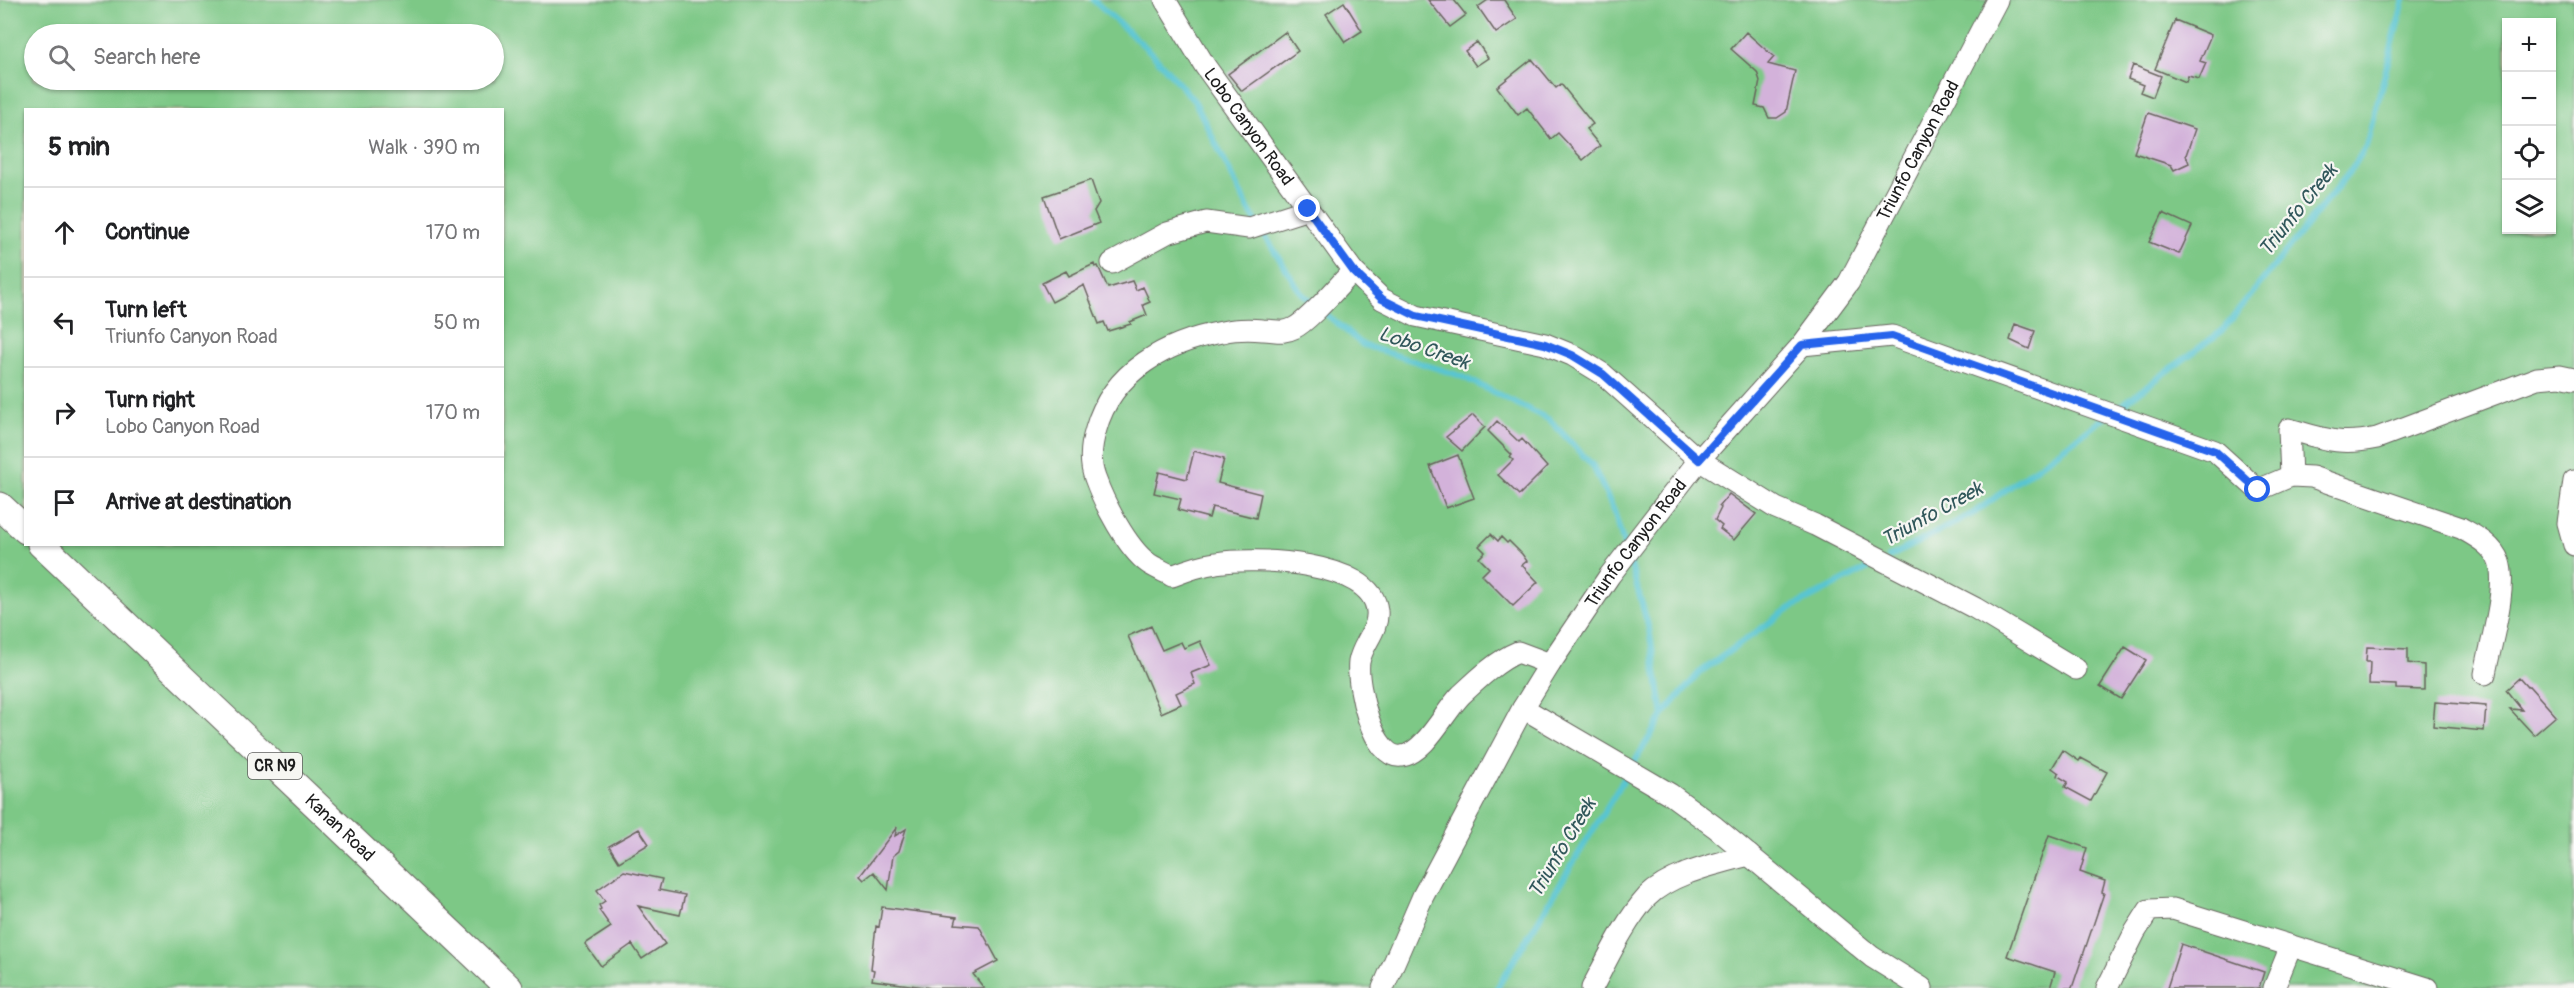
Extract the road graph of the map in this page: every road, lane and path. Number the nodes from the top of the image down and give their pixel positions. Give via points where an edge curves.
1 (1165, 0) edge
2 (1997, 0) edge
3 (1308, 209) junction
4 (1112, 263) dead end
5 (1353, 271) junction
6 (1802, 345) junction
7 (2574, 379) edge
8 (1699, 460) junction
9 (2291, 476) junction
10 (2574, 481) edge
11 (0, 506) edge
12 (24, 528) edge
13 (2574, 545) edge
14 (43, 546) edge
15 (1550, 664) junction
16 (2076, 669) dead end
17 (2485, 674) dead end
18 (1523, 708) junction
19 (1749, 855) junction
20 (2291, 946) junction
21 (509, 988) edge
22 (1383, 988) edge
23 (1592, 988) edge
24 (1922, 988) edge
25 (2107, 988) edge
26 (2274, 988) edge
27 (2427, 988) edge

1 - 3 street, Lobo Canyon Road via 1205,66
2 - 6 street, Triunfo Canyon Road via 1849,282
3 - 4 street via 1249,228 1206,222 1167,233
3 - 5 street, Lobo Canyon Road
5 - 8 street, Lobo Canyon Road via 1382,299 1416,316 1545,344 1572,355 1603,374
5 - 15 street via 1296,327 1281,333 1224,331 1182,342 1149,358 1118,385 1101,411 1091,445 1093,471 1120,530 1147,562 1172,576 1218,562 1288,562 1329,570 1359,582 1372,597 1377,611 1374,631 1362,651 1361,682 1369,721 1380,746 1391,755 1411,755 1460,696 1507,656 1518,652
6 - 8 street, Triunfo Canyon Road
6 - 9 street via 1892,336 2215,451 2258,490
7 - 9 street via 2537,378 2357,442 2336,442 2289,429
8 - 15 street, Triunfo Canyon Road via 1610,575
8 - 16 street, Lobo Canyon Road via 1776,508 1975,608
9 - 17 street via 2312,477 2461,528 2483,541 2499,561 2502,585
10 - 13 street via 2568,523
11 - 12 main road
14 - 21 main road, Kanan Road / CR N9
15 - 18 street, Triunfo Canyon Road
18 - 19 street via 1670,794
18 - 22 street, Triunfo Canyon Road via 1423,896
19 - 23 street via 1684,874 1648,897 1624,930
19 - 24 street via 1872,957
20 - 25 street via 2173,909 2149,910
20 - 26 street
20 - 27 street

